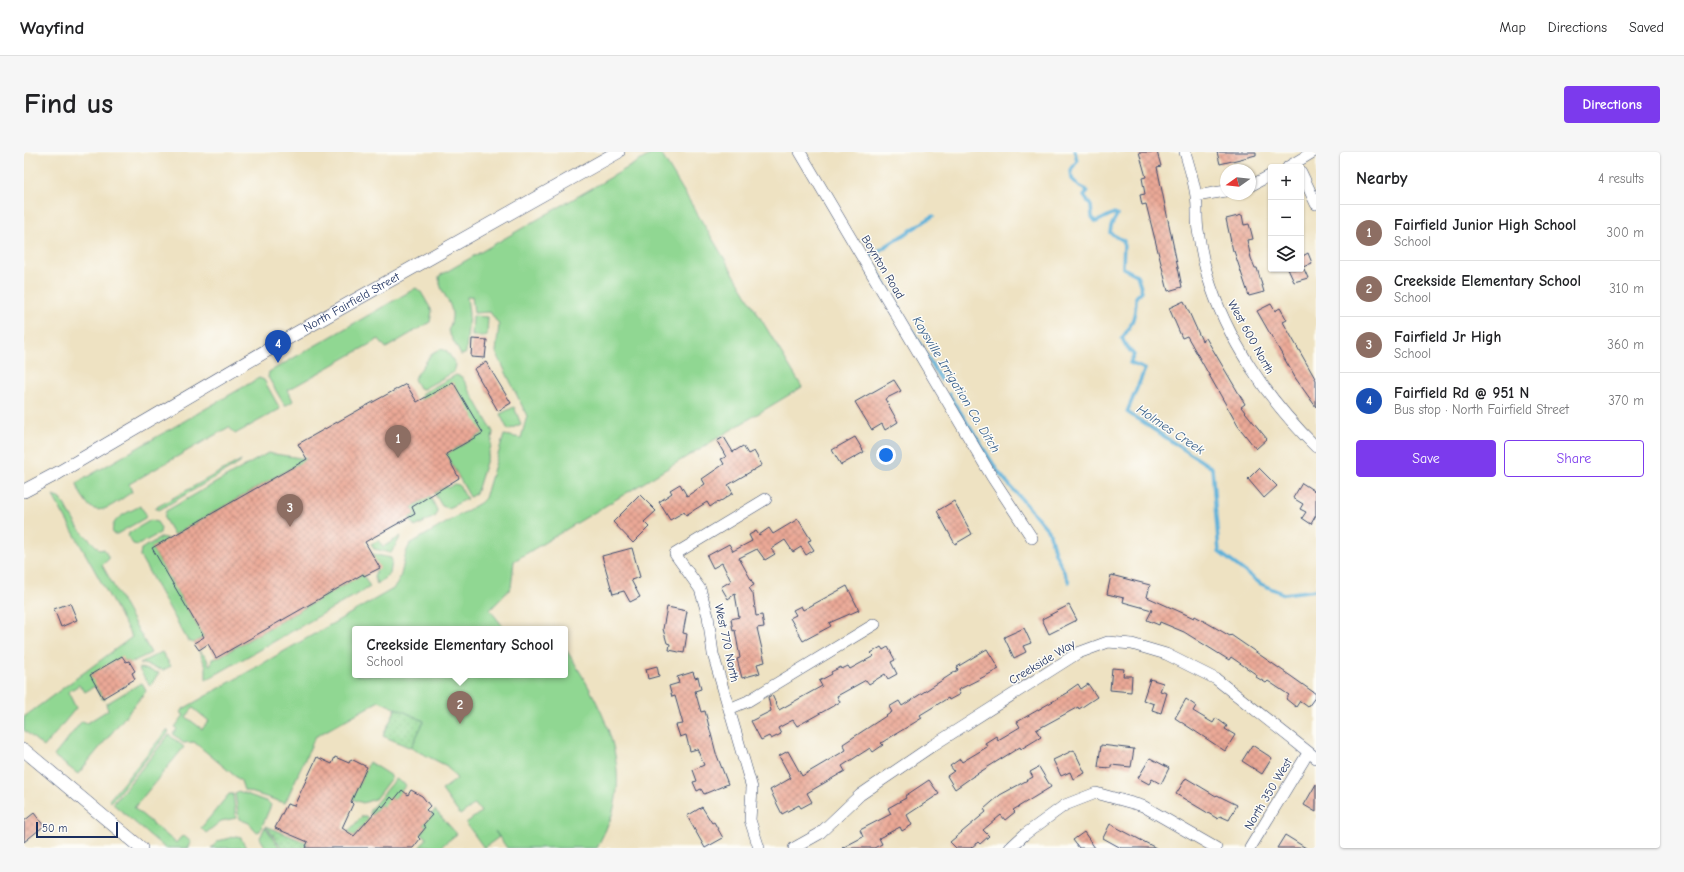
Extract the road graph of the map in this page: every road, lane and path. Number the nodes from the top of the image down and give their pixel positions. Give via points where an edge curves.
1 (618, 152) edge
2 (800, 152) edge
3 (1185, 152) edge
4 (1313, 152) edge
5 (1299, 164) edge
6 (1268, 177) edge
7 (1304, 182) edge
8 (1256, 183) edge
9 (1220, 192) edge
10 (1196, 196) junction
11 (1316, 204) edge
12 (1316, 447) edge
13 (24, 491) edge
14 (766, 499) dead end
15 (1032, 538) dead end
16 (875, 624) dead end
17 (729, 709) junction
18 (24, 750) edge
19 (1312, 755) edge
20 (141, 848) edge
21 (759, 848) edge
22 (794, 848) edge
23 (1010, 848) edge
24 (1216, 848) edge
25 (1250, 848) edge

1 - 13 street, North Fairfield Street via 295,334
2 - 15 street, Boynton Road via 992,477
3 - 10 street, West 600 North
4 - 5 street
6 - 8 street
7 - 11 street
9 - 10 street
10 - 12 street, West 600 North via 1198,229 1206,266 1221,311 1243,354 1272,398 1296,428
14 - 17 street, West 770 North via 675,554 700,589 708,616 713,654
16 - 17 street via 748,701
17 - 21 street, West 770 North via 752,788 750,820
18 - 20 street
19 - 22 street, Creekside Way via 1216,679 1166,654 1132,644 1108,642 1078,654 932,746 860,795 819,834
19 - 25 street, North 350 West
23 - 24 street via 1024,834 1065,805 1096,793 1143,806

